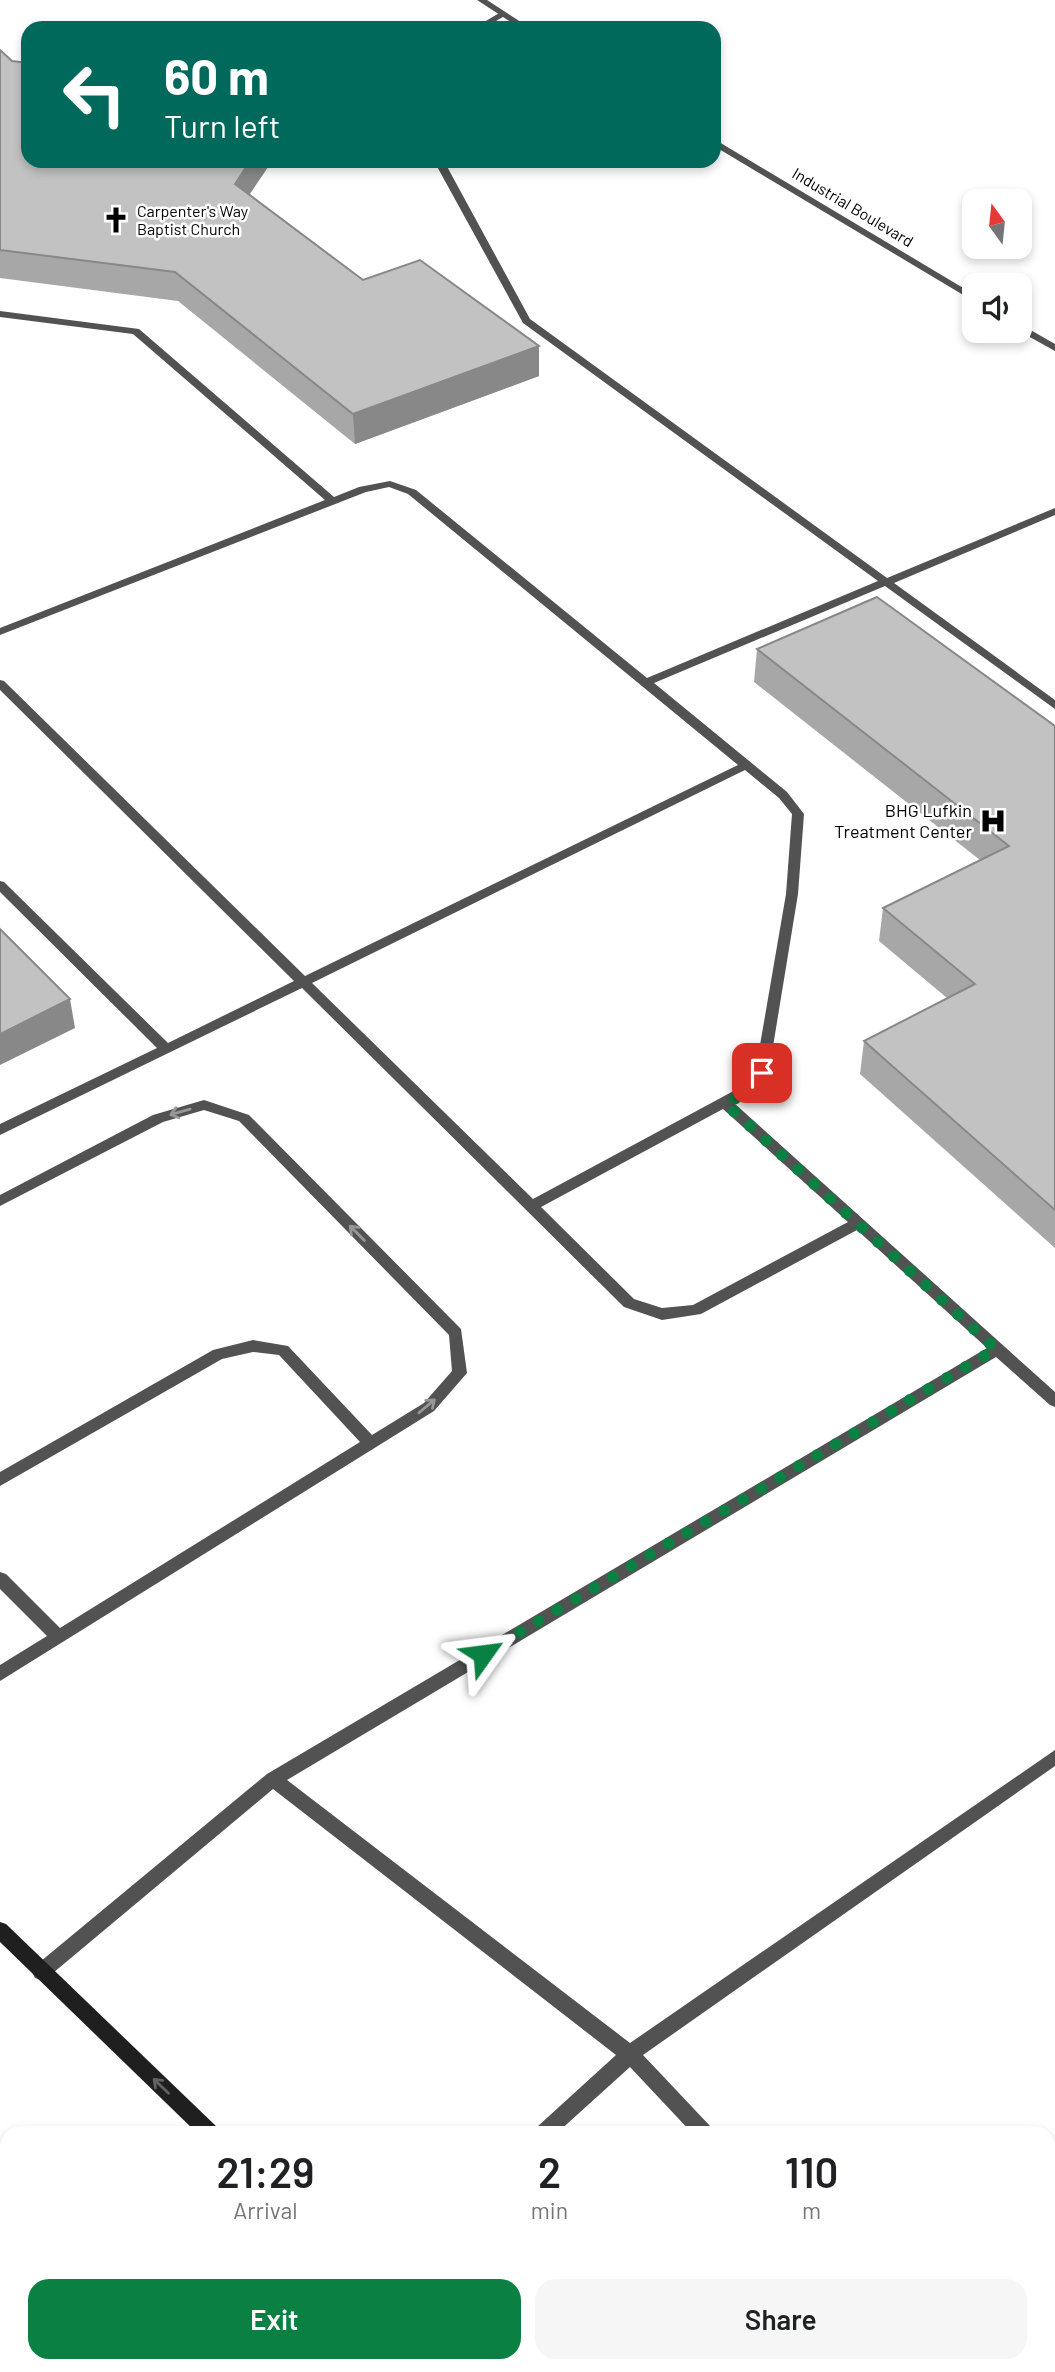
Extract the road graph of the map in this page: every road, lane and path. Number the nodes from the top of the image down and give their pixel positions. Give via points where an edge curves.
1 (481, 0) edge
2 (504, 14) junction
3 (491, 21) edge
4 (515, 21) edge
5 (721, 146) edge
6 (443, 168) edge
7 (962, 291) edge
8 (0, 314) edge
9 (1032, 334) edge
10 (1055, 348) edge
11 (332, 501) junction
12 (1055, 511) edge
13 (886, 582) junction
14 (0, 632) edge
15 (647, 682) junction
16 (0, 683) edge
17 (1055, 705) edge
18 (747, 765) junction
19 (0, 885) edge
20 (301, 981) junction
21 (165, 1048) junction
22 (726, 1104) junction
23 (0, 1130) edge
24 (0, 1201) edge
25 (530, 1207) junction
26 (858, 1223) junction
27 (996, 1349) junction
28 (1055, 1401) edge
29 (370, 1443) junction
30 (0, 1480) edge
31 (0, 1579) edge
32 (59, 1638) junction
33 (0, 1674) edge
34 (1055, 1757) edge
35 (273, 1779) junction
36 (0, 1930) edge
37 (41, 1972) junction
38 (630, 2054) junction
39 (203, 2126) edge
40 (552, 2126) edge
41 (697, 2126) edge

1 - 2 street
2 - 3 street
2 - 4 street
5 - 7 street, Industrial Boulevard
6 - 13 street via 526,321
8 - 11 street via 136,331
9 - 10 street
11 - 14 street
11 - 15 street via 390,484 412,492
12 - 13 street
13 - 15 street
13 - 17 street
15 - 18 street
16 - 20 street
18 - 20 street
18 - 22 street via 798,814 792,894 760,1083
19 - 21 street
20 - 21 street
20 - 25 street
21 - 23 street
22 - 25 street
22 - 26 street
29 -> 24 street via 429,1407 460,1373 456,1333 244,1118 204,1105 158,1118
25 - 26 street via 629,1303 662,1314 696,1310
26 - 27 street
27 - 28 street
27 - 35 street
29 - 30 street via 283,1350 253,1346 218,1354
29 - 32 street
31 - 32 street
32 - 33 street
34 - 38 street
35 - 37 street
35 - 38 street
36 - 37 street
39 -> 37 street
38 - 40 street
38 - 41 street

